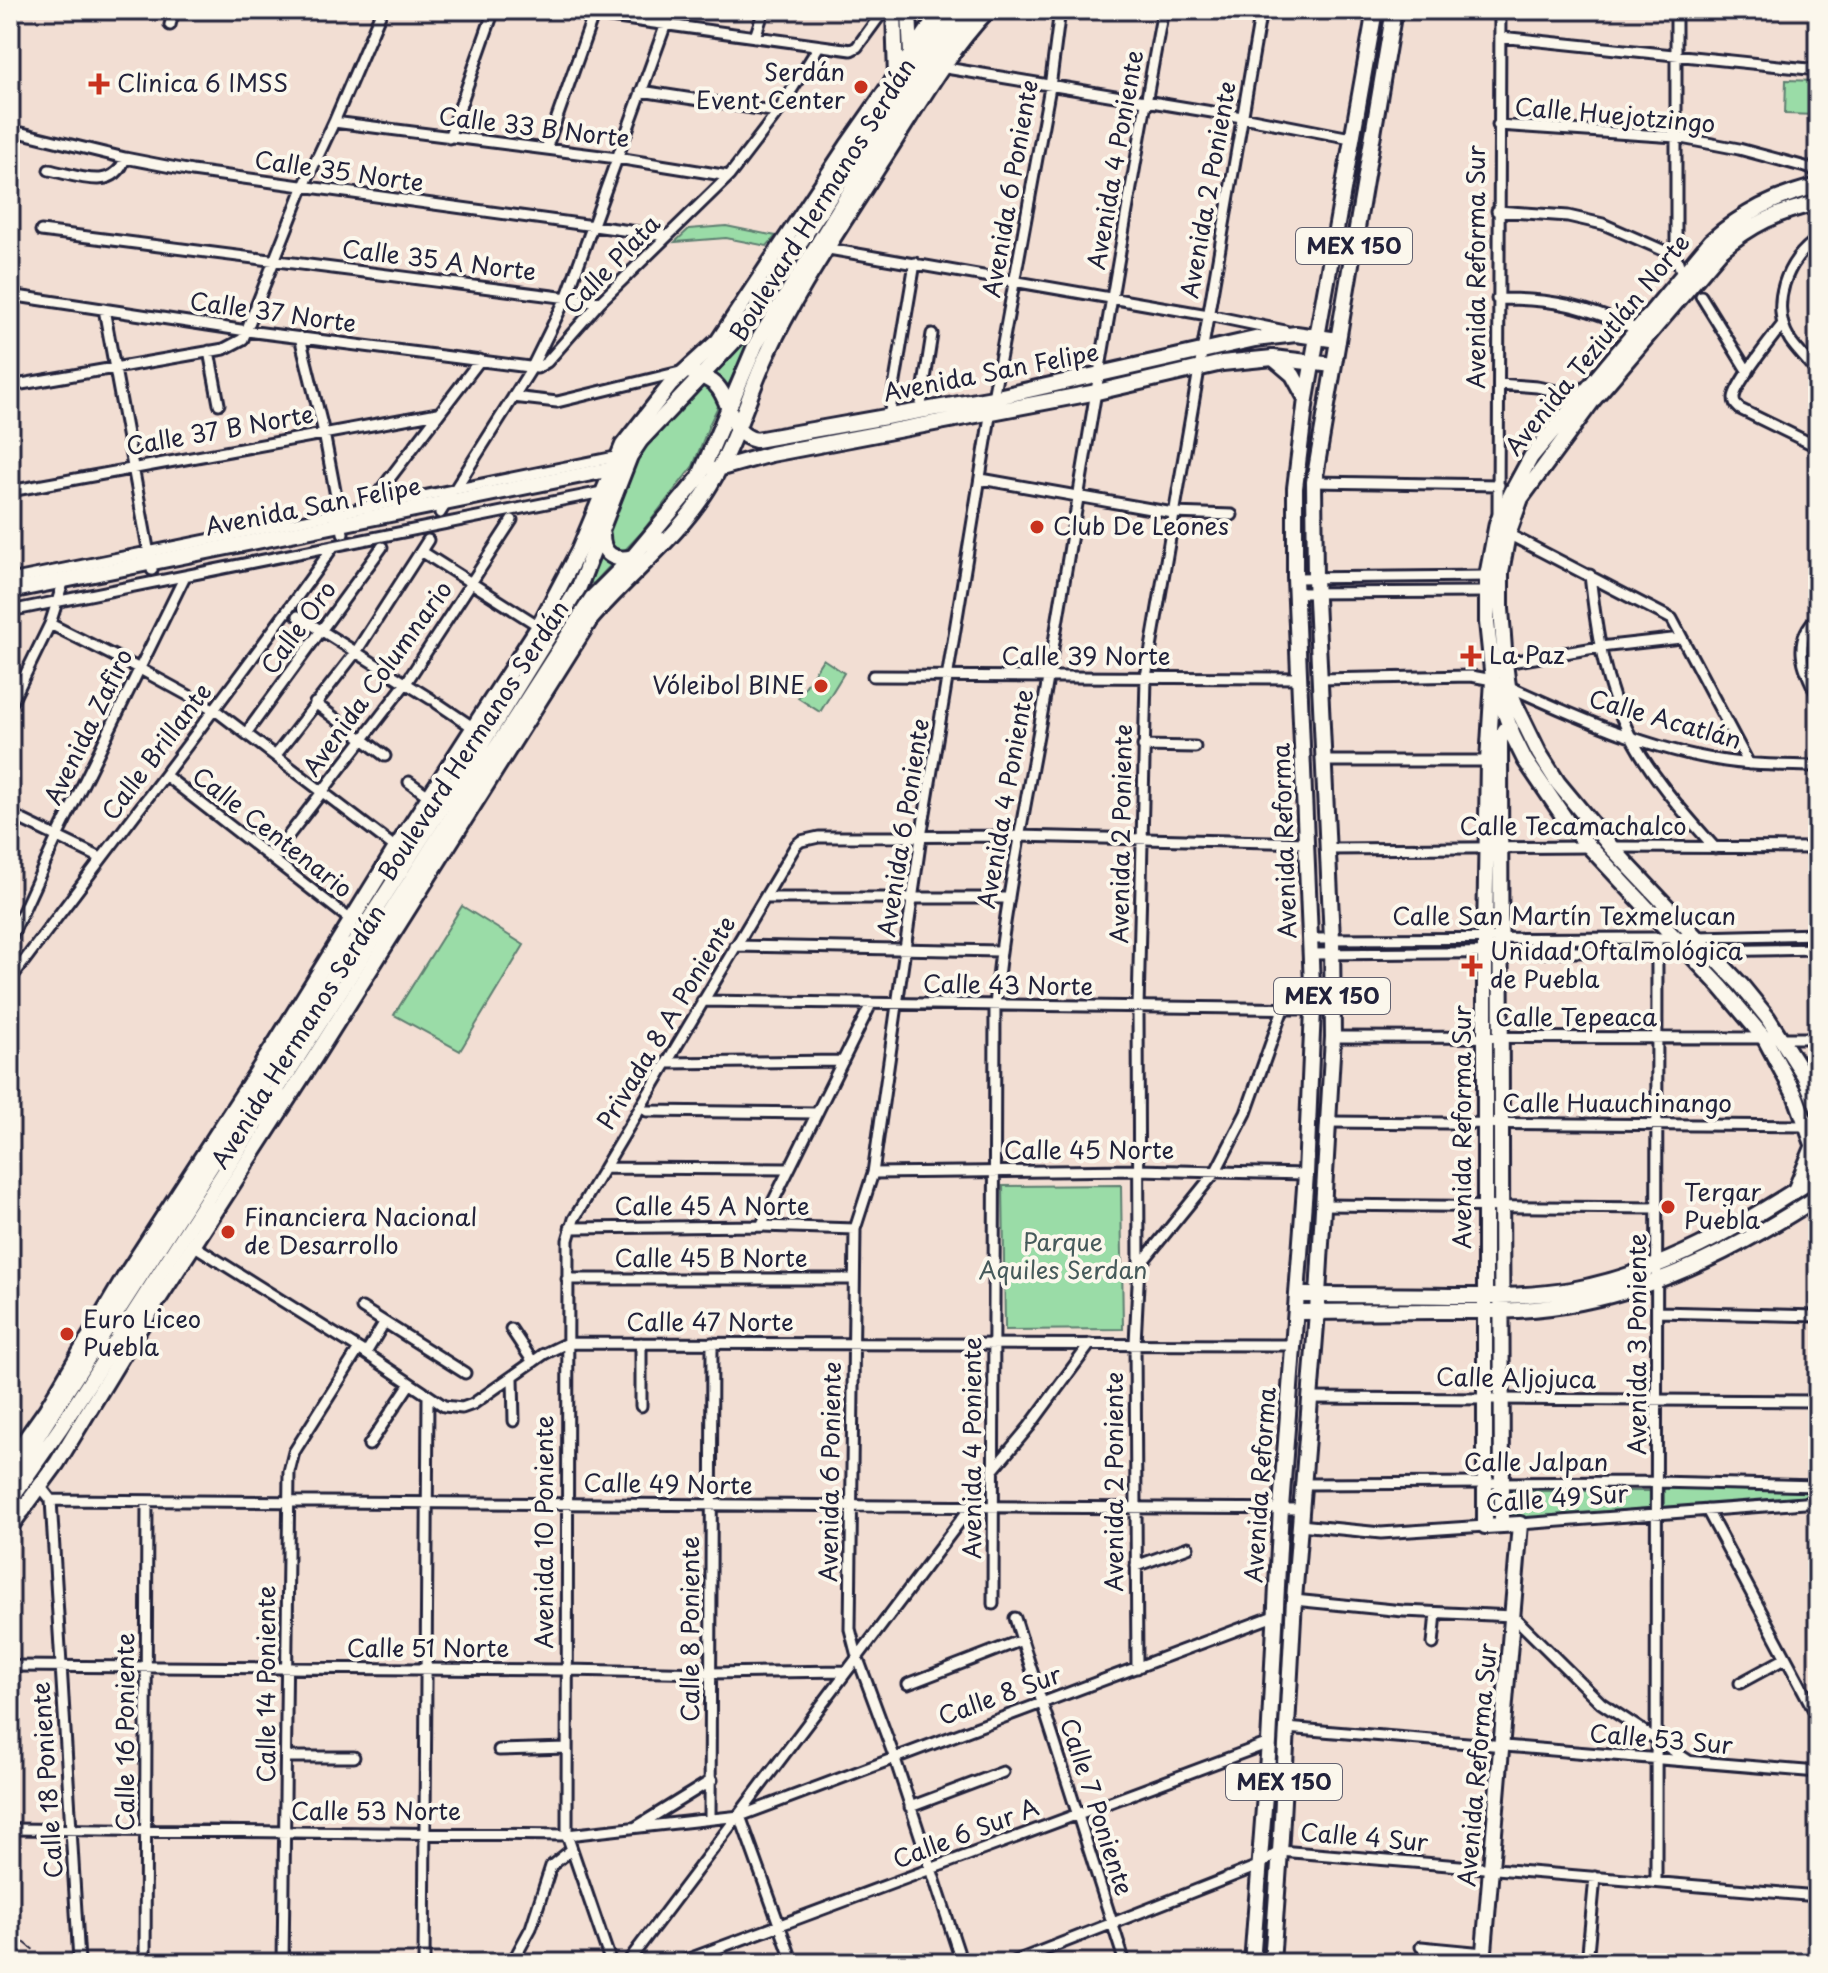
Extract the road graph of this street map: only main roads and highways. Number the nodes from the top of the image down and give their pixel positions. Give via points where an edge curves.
1 (894, 10) edge
2 (909, 10) edge
3 (921, 10) edge
4 (973, 10) edge
5 (988, 10) edge
6 (1375, 10) edge
7 (1394, 10) edge
8 (946, 11) edge
9 (911, 54) junction
10 (935, 68) junction
11 (911, 72) junction
12 (895, 76) junction
13 (903, 96) junction
14 (1818, 186) edge
15 (1341, 201) junction
16 (1818, 203) edge
17 (1361, 205) junction
18 (821, 247) junction
19 (806, 277) junction
20 (1686, 280) junction
21 (1318, 337) junction
22 (1338, 340) junction
23 (1273, 358) junction
24 (1314, 363) junction
25 (1333, 365) junction
26 (694, 373) junction
27 (1588, 398) junction
28 (1306, 399) junction
29 (992, 405) junction
30 (729, 408) junction
31 (737, 428) junction
32 (815, 437) junction
33 (720, 467) junction
34 (614, 476) junction
35 (699, 478) junction
36 (1503, 529) junction
37 (602, 530) junction
38 (665, 540) junction
39 (644, 544) junction
40 (633, 557) junction
41 (62, 590) junction
42 (10, 591) edge
43 (10, 599) edge
44 (1493, 680) junction
45 (1511, 728) junction
46 (458, 782) junction
47 (432, 792) junction
48 (424, 835) junction
49 (1494, 847) junction
50 (385, 867) junction
51 (359, 923) junction
52 (1492, 944) junction
53 (277, 1041) junction
54 (276, 1066) junction
55 (281, 1083) junction
56 (1818, 1108) edge
57 (270, 1124) junction
58 (1816, 1151) edge
59 (1818, 1176) edge
60 (1795, 1191) junction
61 (1818, 1197) edge
62 (219, 1204) junction
63 (198, 1210) junction
64 (177, 1220) junction
65 (1298, 1295) junction
66 (1318, 1295) junction
67 (1484, 1303) junction
68 (1502, 1303) junction
69 (1297, 1312) junction
70 (1317, 1312) junction
71 (102, 1374) junction
72 (74, 1420) junction
73 (10, 1461) edge
74 (10, 1479) edge
75 (10, 1500) edge
76 (23, 1510) junction
77 (10, 1519) edge
78 (1520, 1524) joint
79 (1502, 1525) junction
80 (1485, 1526) joint
81 (10, 1527) edge
82 (1483, 1958) edge
83 (1252, 1963) edge
84 (1272, 1963) edge

1 - 12 main road
2 - 9 main road
3 - 8 main road
4 - 10 main road, Boulevard Hermanos Serdán
5 - 10 main road
6 - 15 main road, Avenida Reforma / MEX 150
7 - 17 main road, Avenida Reforma / MEX 150
8 - 9 main road
8 - 11 main road, Boulevard Hermanos Serdán
9 - 11 main road
9 - 12 main road
10 - 13 main road, Boulevard Hermanos Serdán
10 - 18 main road via 930,87
11 - 13 main road
12 - 13 main road
12 - 26 main road
13 - 18 main road, Boulevard Hermanos Serdán
13 - 26 main road, Boulevard Hermanos Serdán via 748,324 729,348
14 - 20 main road, Avenida Teziutlán Norte via 1781,196 1744,215 1711,241
15 - 17 main road
15 - 21 main road, Avenida Reforma / MEX 150
16 - 20 main road, Avenida Teziutlán Norte via 1787,210 1741,232
17 - 22 main road, Avenida Reforma / MEX 150
18 - 19 main road, Boulevard Hermanos Serdán
19 - 30 main road, Boulevard Hermanos Serdán via 790,289 756,344
19 - 31 main road, Avenida Hermanos Serdán
20 - 27 main road, Avenida Teziutlán Norte
20 - 27 main road, Avenida Teziutlán Norte via 1636,329
21 - 22 main road, Avenida San Felipe
21 - 24 main road, Avenida Reforma / MEX 150
21 - 29 main road, Avenida San Felipe via 1296,334 1203,351
22 - 25 main road, Avenida Reforma / MEX 150
23 - 24 main road, Avenida San Felipe
23 - 28 main road via 1293,375
23 - 29 main road, Avenida San Felipe via 1199,368 1097,392
24 - 25 main road, Avenida San Felipe
24 - 28 main road, Avenida Reforma / MEX 150
25 - 66 main road, Avenida Reforma / MEX 150 via 1314,482 1333,1037
26 - 30 main road via 715,384
26 - 34 main road, Boulevard Hermanos Serdán
27 - 36 main road, Avenida Teziutlán Norte via 1531,457
28 - 65 main road, Avenida Reforma / MEX 150 via 1295,488 1296,585 1313,1009
29 - 32 main road, Avenida San Felipe
29 - 32 main road, Avenida San Felipe via 920,411
30 - 31 main road
30 - 35 main road, Boulevard Hermanos Serdán
31 - 32 main road, Avenida San Felipe via 756,440
31 - 33 main road, Avenida Hermanos Serdán
32 - 33 main road, Avenida San Felipe
33 - 35 main road, Avenida San Felipe
33 - 38 main road, Avenida Hermanos Serdán via 698,503
34 - 37 main road, Boulevard Hermanos Serdán
34 - 41 main road, Avenida San Felipe via 447,502 150,561
34 - 47 main road, Avenida Hermanos Serdán via 539,626
35 - 39 main road, Boulevard Hermanos Serdán
36 - 44 main road, Avenida Teziutlán Norte via 1486,584
36 - 56 main road, Avenida Teziutlán Norte via 1501,609 1508,686 1539,753 1611,847 1741,985 1783,1039
37 - 40 main road via 609,555
37 - 46 main road, Boulevard Hermanos Serdán via 579,587
38 - 39 main road
38 - 57 main road, Avenida Hermanos Serdán via 590,620
39 - 40 main road, Boulevard Hermanos Serdán
40 - 55 main road, Boulevard Hermanos Serdán via 592,598
41 - 42 main road, Avenida San Felipe
41 - 43 main road, Avenida San Felipe
44 - 45 main road, Avenida Teziutlán Norte
44 - 49 main road, Avenida Reforma Sur via 1488,761
45 - 49 main road, Avenida Reforma Sur via 1500,740
45 - 58 main road, Avenida Teziutlán Norte via 1544,792 1570,826 1765,1039
46 - 47 main road
46 - 48 main road, Boulevard Hermanos Serdán
47 - 50 main road, Avenida Hermanos Serdán
48 - 50 main road
48 - 51 main road, Boulevard Hermanos Serdán
49 - 52 main road, Avenida Reforma Sur
50 - 51 main road, Avenida Hermanos Serdán
51 - 53 main road, Avenida Hermanos Serdán via 337,957 327,961
51 - 54 main road, Boulevard Hermanos Serdán
52 - 67 main road, Avenida Reforma Sur via 1484,1038
52 - 68 main road, Avenida Reforma Sur via 1500,1038
53 - 54 main road
53 - 64 main road, Avenida Hermanos Serdán
54 - 64 main road, Boulevard Hermanos Serdán
55 - 57 main road
55 - 63 main road, Boulevard Hermanos Serdán
57 - 62 main road, Avenida Hermanos Serdán
58 - 60 main road
59 - 60 main road
60 - 68 main road via 1658,1265
61 - 68 main road via 1739,1244 1658,1281 1578,1303
62 - 63 main road
62 - 64 main road
62 - 71 main road, Avenida Hermanos Serdán
63 - 64 main road, Boulevard Hermanos Serdán
64 - 71 main road, Boulevard Hermanos Serdán
64 - 73 main road, Avenida Hermanos Serdán via 127,1273
64 - 74 main road, Boulevard Hermanos Serdán
65 - 66 main road
65 - 69 main road, Avenida Reforma / MEX 150
66 - 67 main road
66 - 70 main road, Avenida Reforma / MEX 150
67 - 68 main road
67 - 70 main road
67 - 80 main road, Avenida Reforma Sur
68 - 79 main road, Avenida Reforma Sur
69 - 70 main road
69 - 83 main road, Avenida Reforma / MEX 150
70 - 84 main road, Avenida Reforma / MEX 150
71 - 72 main road, Boulevard Hermanos Serdán
72 - 75 main road, Boulevard Hermanos Serdán
72 - 76 main road via 41,1487
76 - 77 main road
76 - 81 main road
78 - 79 main road, Calle 49 Sur
78 - 82 main road, Avenida Reforma Sur
79 - 80 main road, Calle 49 Sur

